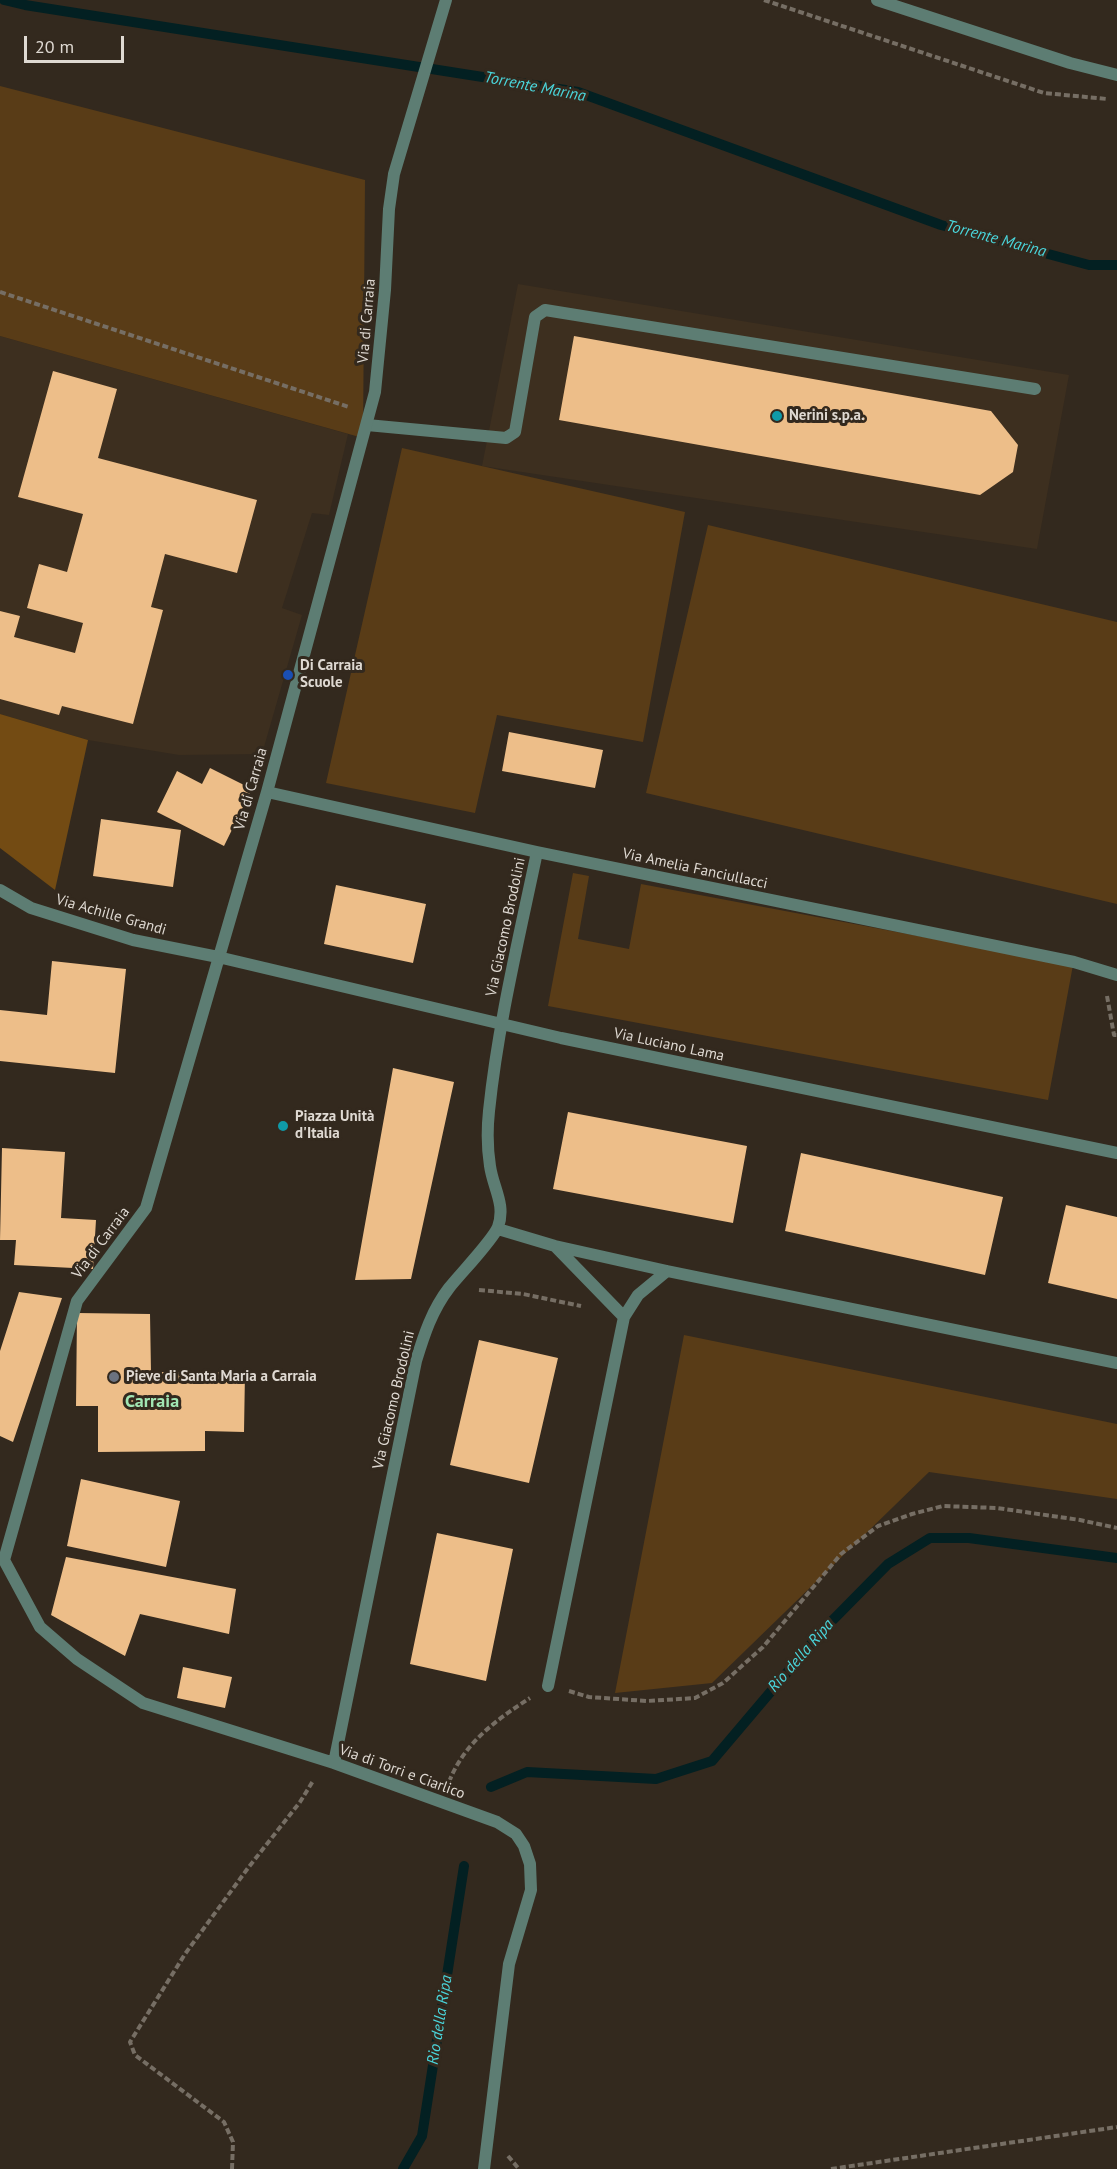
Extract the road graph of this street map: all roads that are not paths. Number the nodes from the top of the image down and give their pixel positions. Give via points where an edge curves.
1 (446, 0) edge
2 (877, 0) edge
3 (1114, 72) edge
4 (1035, 389) dead end
5 (368, 419) junction
6 (267, 792) junction
7 (537, 852) junction
8 (0, 890) edge
9 (218, 957) junction
10 (1117, 975) edge
11 (501, 1024) junction
12 (1117, 1153) edge
13 (498, 1229) junction
14 (555, 1246) junction
15 (667, 1271) junction
16 (624, 1317) junction
17 (1117, 1363) edge
18 (2, 1560) edge
19 (548, 1686) road end
20 (330, 1762) junction
21 (484, 2169) edge

1 - 5 street, Via di Carraia via 394,174 386,290 375,392
2 - 3 street via 1070,63
4 - 5 street via 545,310 535,317 515,432 506,438
5 - 6 street, Via di Carraia
6 - 7 street, Via Amelia Fanciullacci
6 - 9 street, Via di Carraia
7 - 10 street, Via Amelia Fanciullacci via 1074,962
7 - 11 street, Via Giacomo Brodolini
8 - 9 street, Via Achille Grandi via 31,908 134,940
9 - 11 street, Via Luciano Lama
9 - 18 street, Via di Carraia via 146,1208 77,1301
11 - 12 street, Via Luciano Lama
11 - 13 street, Via Giacomo Brodolini via 487,1143 501,1209
13 - 14 street
13 - 20 street, Via Giacomo Brodolini via 448,1289 428,1322 416,1361
14 - 15 street
14 - 16 street
15 - 16 street via 638,1296
15 - 17 street
16 - 19 street
18 - 20 street, Via di Torri e Ciarlico via 40,1627 77,1659 143,1703
20 - 21 street, Via di Torri e Ciarlico via 497,1822 516,1834 524,1846 530,1864 531,1890 509,1964

